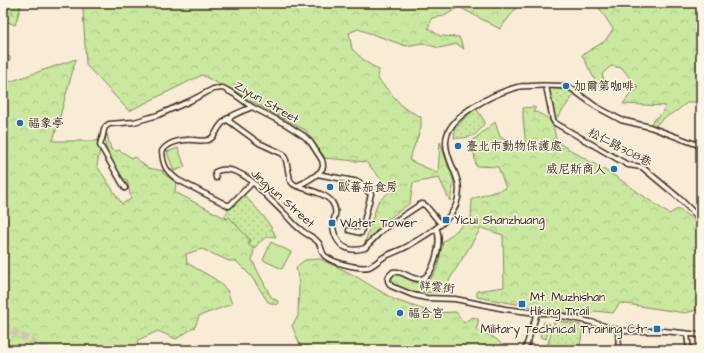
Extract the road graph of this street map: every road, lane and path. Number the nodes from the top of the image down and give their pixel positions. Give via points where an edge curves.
1 (546, 86) junction
2 (252, 107) junction
3 (226, 120) junction
4 (701, 146) edge
5 (317, 174) junction
6 (216, 178) dead end
7 (253, 182) junction
8 (297, 186) junction
9 (125, 188) dead end
10 (701, 220) edge
11 (441, 224) junction
12 (436, 228) junction
13 (349, 230) dead end
14 (537, 313) junction
15 (618, 330) junction
16 (687, 334) junction
17 (701, 335) edge
18 (525, 350) edge
19 (619, 350) edge
20 (689, 350) edge

1 - 4 street, Jingyun Street via 566,86 621,120 650,127
1 - 10 street, 松仁路308巷 via 555,123 628,165 642,167
1 - 11 street, Jingyun Street via 519,86 493,96 463,114 454,123 449,130 446,143 458,183 458,197 453,210
2 - 3 street
2 - 5 street, Ziyun Street via 308,139 323,163
2 - 9 street, Ziyun Street via 223,88 213,89 158,114 134,122 109,124 104,129 100,145
3 - 7 street via 209,140 187,140 165,147 162,152 163,164 178,180 229,206
3 - 8 street via 259,144 283,154 290,180
5 - 8 street
5 - 13 street via 359,182 371,194 361,233
6 - 7 street, Jingyun Street via 215,172 225,169
7 - 12 street, Jingyun Street via 300,229 319,242 324,255 337,263 370,267
8 - 11 street via 325,196 332,203 336,215 334,233 346,249 365,248 382,230 420,204 426,206
11 - 12 street, Jingyun Street
12 - 14 street, 祥雲街 via 437,251 433,268 428,275 417,279 398,271 393,272 388,279 391,286 426,298 455,299
14 - 15 street via 591,322
14 - 18 street
15 - 16 street
15 - 19 street
16 - 17 street
16 - 20 street

